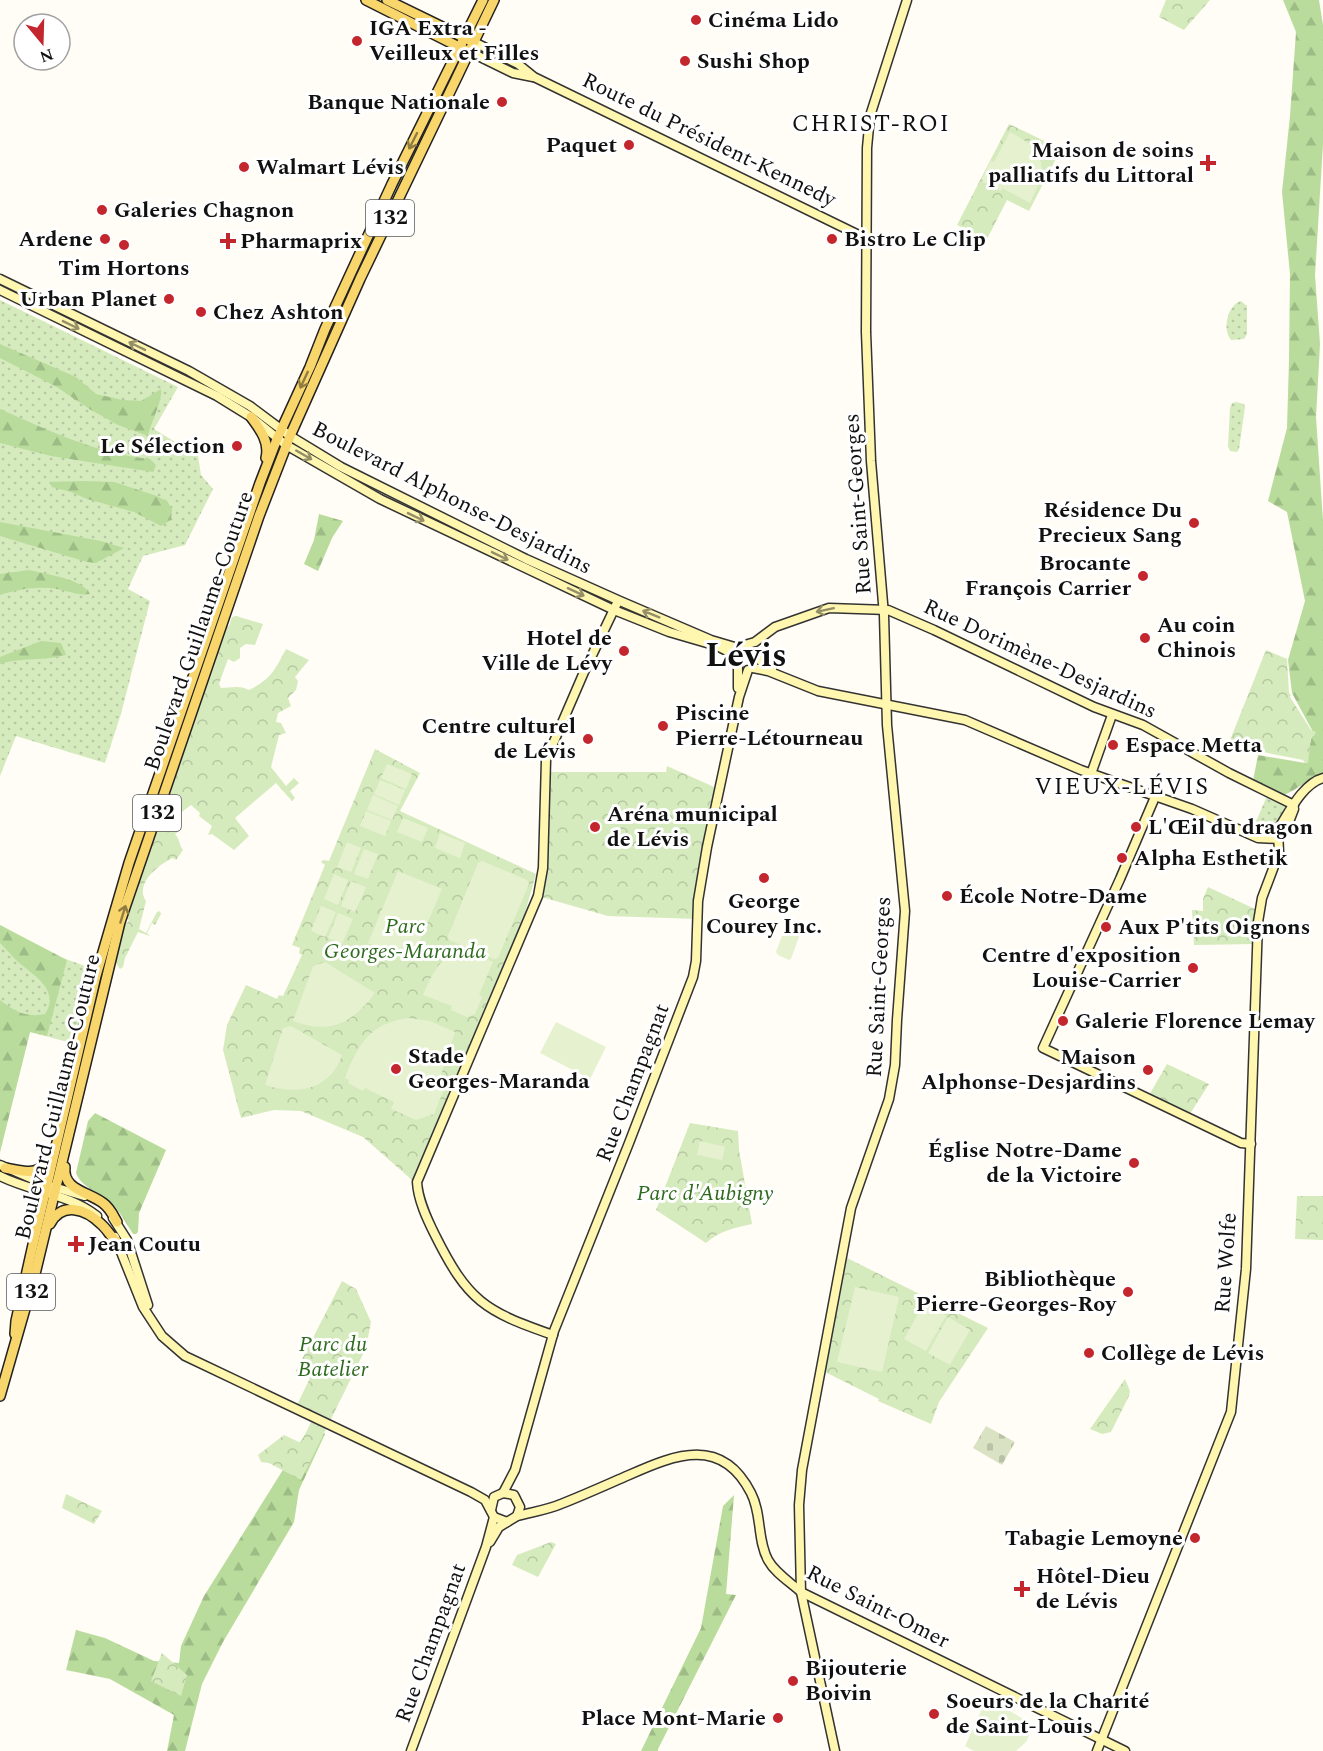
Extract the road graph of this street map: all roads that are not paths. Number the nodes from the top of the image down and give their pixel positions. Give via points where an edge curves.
1 (366, 0) edge
2 (387, 0) edge
3 (401, 0) edge
4 (483, 0) edge
5 (494, 0) edge
6 (907, 0) edge
7 (409, 11) junction
8 (465, 38) junction
9 (474, 42) junction
10 (460, 48) junction
11 (470, 52) junction
12 (534, 77) junction
13 (867, 239) junction
14 (0, 279) edge
15 (0, 290) edge
16 (251, 417) junction
17 (281, 430) junction
18 (277, 439) junction
19 (288, 441) junction
20 (260, 483) junction
21 (618, 601) junction
22 (614, 610) junction
23 (884, 610) junction
24 (743, 646) junction
25 (759, 658) junction
26 (736, 662) junction
27 (750, 669) junction
28 (834, 693) junction
29 (739, 697) junction
30 (886, 706) junction
31 (1112, 715) junction
32 (1091, 774) junction
33 (1323, 778) edge
34 (1304, 791) junction
35 (1155, 797) junction
36 (1276, 798) junction
37 (1294, 805) junction
38 (1279, 839) junction
39 (64, 1134) junction
40 (1251, 1144) junction
41 (2, 1170) edge
42 (50, 1190) junction
43 (117, 1222) junction
44 (117, 1242) junction
45 (43, 1243) junction
46 (148, 1313) junction
47 (553, 1335) junction
48 (15, 1339) junction
49 (0, 1396) edge
50 (515, 1470) junction
51 (471, 1492) junction
52 (499, 1495) junction
53 (516, 1499) junction
54 (539, 1511) junction
55 (492, 1513) junction
56 (517, 1516) junction
57 (507, 1522) junction
58 (486, 1547) junction
59 (799, 1566) junction
60 (776, 1569) junction
61 (801, 1592) junction
62 (1102, 1740) junction
63 (411, 1751) edge
64 (835, 1751) edge
65 (1097, 1751) edge
66 (1125, 1751) edge

1 - 10 main road, Route du Président-Kennedy
2 - 7 main road, Route du Président-Kennedy
3 - 7 main road
4 - 8 main road, Boulevard Guillaume-Couture / 132
5 - 9 main road, Boulevard Guillaume-Couture / 132
6 - 13 street, Rue Saint-Georges via 870,116
7 - 8 main road, Route du Président-Kennedy
8 - 9 main road, Route du Président-Kennedy
8 - 10 main road, Boulevard Guillaume-Couture / 132
9 - 11 main road, Boulevard Guillaume-Couture / 132
9 - 12 street, Route du Président-Kennedy via 518,64
10 - 11 main road, Route du Président-Kennedy
10 -> 17 main road, Boulevard Guillaume-Couture / 132 via 392,184
11 - 12 street, Route du Président-Kennedy via 513,73
11 - 19 main road, Boulevard Guillaume-Couture / 132 via 360,279
12 - 13 street, Route du Président-Kennedy
13 - 23 street, Rue Saint-Georges via 871,461
17 -> 14 street, Boulevard Alphonse-Desjardins via 250,406 189,371
15 -> 16 street, Boulevard Alphonse-Desjardins via 217,396
16 - 18 street, Boulevard Alphonse-Desjardins
16 - 20 main road via 267,446
17 - 18 main road, Boulevard Guillaume-Couture / 132
17 - 19 street, Boulevard Alphonse-Desjardins
18 - 19 street, Boulevard Alphonse-Desjardins
18 - 20 main road, Boulevard Guillaume-Couture / 132
19 - 21 street, Boulevard Alphonse-Desjardins
19 -> 22 street, Boulevard Alphonse-Desjardins via 380,499
39 -> 19 main road, Boulevard Guillaume-Couture / 132 via 131,887
20 - 39 main road, Boulevard Guillaume-Couture / 132 via 111,920
21 - 22 street
24 -> 21 street, Boulevard Alphonse-Desjardins via 711,640
22 - 26 street, Boulevard Alphonse-Desjardins via 717,646
22 - 47 street via 546,760 543,868 538,896 417,1182 433,1230 465,1287 491,1309
23 -> 24 street, Rue Dorimène-Desjardins via 829,608 776,627
23 - 30 street, Rue Saint-Georges
23 - 31 street, Rue Dorimène-Desjardins via 924,625
24 - 25 street via 756,650
24 - 26 street
25 - 27 street, Rue Champagnat
25 - 28 street via 779,672
26 - 27 street, Boulevard Alphonse-Desjardins
26 - 29 street, Rue Champagnat
27 - 28 street via 768,671 812,690
27 - 29 street, Rue Champagnat
28 - 30 street
29 - 47 street, Rue Champagnat via 698,901 693,977
30 - 32 street via 965,720
30 - 59 street, Rue Saint-Georges via 905,920 895,1065 892,1088 846,1232 802,1470
31 - 32 street
31 - 36 street, Rue Dorimène-Desjardins via 1143,725
32 - 35 street
33 - 34 street
34 - 36 street
34 - 37 street, Rue Wolfe
35 - 38 street via 1258,838
35 - 40 street via 1043,1048 1241,1143
36 - 37 street, Rue Dorimène-Desjardins
37 - 38 street, Rue Wolfe
38 - 40 street, Rue Wolfe via 1279,853 1259,912
39 - 41 main road via 38,1170
39 - 42 main road, Boulevard Guillaume-Couture / 132
39 - 43 main road via 67,1182 101,1202
40 - 62 street, Rue Wolfe via 1246,1269 1231,1412
41 - 42 street
42 - 43 street via 80,1194
42 - 44 street via 90,1211 107,1225
42 - 45 main road, Boulevard Guillaume-Couture / 132
42 - 48 main road, Boulevard Guillaume-Couture / 132 via 16,1321
43 - 46 street via 125,1234
44 - 45 main road via 91,1215 70,1209 55,1216
44 - 46 street
45 - 48 main road, Boulevard Guillaume-Couture / 132
46 - 51 street via 162,1336 185,1356
47 - 50 street, Rue Champagnat
48 - 49 main road, Boulevard Guillaume-Couture / 132
50 - 52 street, Rue Champagnat
50 - 53 street, Rue Champagnat
51 - 52 street
51 - 55 street via 485,1500
52 - 53 street
52 - 55 street
53 - 54 street
53 - 56 street via 520,1507
54 - 56 street, Rue Saint-Omer
54 - 60 street, Rue Saint-Omer via 670,1457 707,1455 731,1467 746,1484 759,1514 765,1554
55 - 57 street
55 - 58 street, Rue Champagnat
56 - 57 street
57 - 58 street, Rue Champagnat
58 - 63 street, Rue Champagnat
59 - 60 street via 793,1577
59 - 61 street, Rue Saint-Georges
60 - 61 street, Rue Saint-Omer
61 - 62 street, Rue Saint-Omer
61 - 64 street, Rue Saint-Georges
62 - 65 street, Rue Wolfe
62 - 66 street, Rue Saint-Omer

